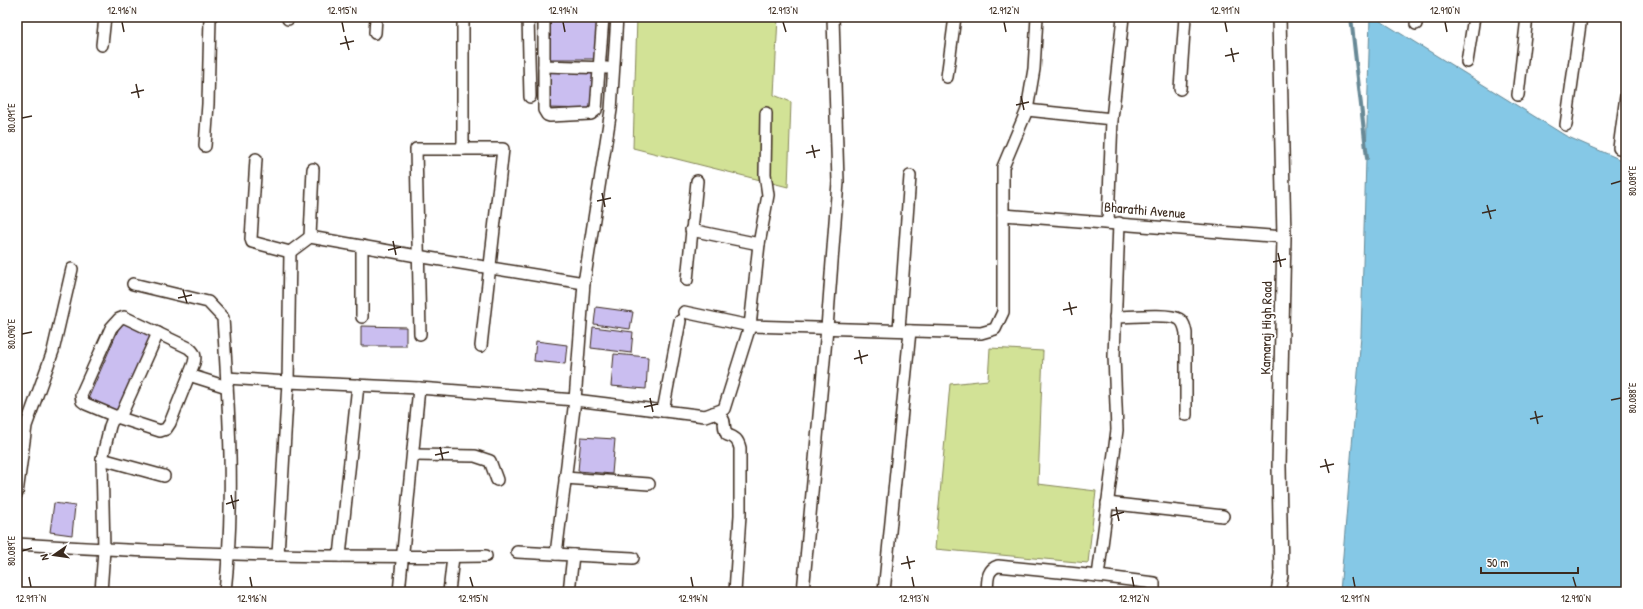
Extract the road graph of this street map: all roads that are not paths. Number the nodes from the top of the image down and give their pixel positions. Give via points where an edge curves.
1 (105, 17) edge
2 (210, 17) edge
3 (376, 17) edge
4 (464, 17) edge
5 (528, 17) edge
6 (544, 17) edge
7 (604, 17) edge
8 (617, 17) edge
9 (833, 17) edge
10 (955, 17) edge
11 (1037, 17) edge
12 (1122, 17) edge
13 (1185, 17) edge
14 (1279, 17) edge
15 (1474, 17) edge
16 (1527, 17) edge
17 (1581, 17) edge
18 (376, 33) dead end
19 (102, 45) dead end
20 (1467, 62) dead end
21 (544, 66) junction
22 (600, 67) junction
23 (613, 68) junction
24 (947, 77) dead end
25 (1180, 89) dead end
26 (1518, 95) dead end
27 (1626, 96) edge
28 (530, 97) dead end
29 (1027, 110) junction
30 (766, 113) dead end
31 (1112, 119) junction
32 (1566, 125) dead end
33 (205, 146) dead end
34 (462, 148) junction
35 (1619, 148) dead end
36 (256, 159) dead end
37 (313, 169) dead end
38 (910, 176) dead end
39 (697, 181) dead end
40 (1003, 215) junction
41 (1114, 223) junction
42 (692, 230) junction
43 (1284, 236) junction
44 (310, 237) junction
45 (760, 244) junction
46 (362, 246) junction
47 (290, 252) junction
48 (417, 256) junction
49 (72, 269) dead end
50 (490, 269) junction
51 (687, 280) dead end
52 (584, 283) junction
53 (133, 284) dead end
54 (362, 317) dead end
55 (1115, 317) junction
56 (750, 326) junction
57 (827, 328) junction
58 (905, 330) junction
59 (158, 334) junction
60 (420, 334) dead end
61 (481, 346) dead end
62 (189, 375) junction
63 (227, 382) junction
64 (288, 382) junction
65 (358, 385) junction
66 (419, 388) junction
67 (575, 400) junction
68 (663, 411) junction
69 (713, 413) junction
70 (1186, 415) dead end
71 (117, 417) junction
72 (413, 455) junction
73 (102, 459) junction
74 (164, 476) dead end
75 (565, 478) junction
76 (497, 480) dead end
77 (649, 484) dead end
78 (17, 492) edge
79 (1107, 503) junction
80 (1223, 516) dead end
81 (17, 544) edge
82 (104, 550) junction
83 (517, 552) dead end
84 (229, 553) junction
85 (556, 554) junction
86 (278, 555) junction
87 (573, 555) junction
88 (340, 556) junction
89 (486, 556) dead end
90 (453, 557) junction
91 (403, 558) junction
92 (633, 558) dead end
93 (1098, 576) junction
94 (101, 592) edge
95 (225, 592) edge
96 (399, 592) edge
97 (449, 592) edge
98 (569, 592) edge
99 (735, 592) edge
100 (803, 592) edge
101 (884, 592) edge
102 (987, 592) edge
103 (1154, 592) edge
104 (1278, 592) edge

1 - 19 street
2 - 33 street
3 - 18 street
4 - 34 street
5 - 28 street
6 - 21 street
7 - 22 street
8 - 23 street
9 - 57 street via 838,182
10 - 24 street
11 - 29 street via 1034,69
12 - 31 street
13 - 25 street
14 - 43 street, Kamaraj High Road
15 - 20 street
16 - 26 street
17 - 32 street
21 - 22 street
21 - 22 street via 544,110 550,116 594,112 597,107
22 - 23 street
23 - 52 street via 611,110
27 - 35 street
29 - 31 street
29 - 40 street via 1003,167
30 - 45 street via 765,174 768,195
31 - 41 street
34 - 48 street via 416,149
34 - 50 street via 503,149
36 - 47 street via 251,240 254,244
37 - 44 street
38 - 58 street
39 - 42 street
40 - 41 street, Bharathi Avenue
40 - 58 street via 1003,312 995,329 981,333
41 - 43 street, Bharathi Avenue
41 - 55 street
42 - 45 street
42 - 51 street
43 - 104 street, Kamaraj High Road via 1279,466 1281,575
44 - 46 street
44 - 47 street
45 - 56 street
46 - 48 street
46 - 54 street
47 - 64 street
48 - 50 street
48 - 60 street
49 - 78 street via 53,351 26,426
50 - 52 street
50 - 61 street
52 - 67 street
53 - 63 street via 208,302 223,318
55 - 70 street via 1169,316 1179,319 1186,333
55 - 79 street via 1117,430
56 - 57 street
56 - 68 street via 682,317
56 - 69 street via 724,409
57 - 58 street
57 - 100 street
58 - 101 street
59 - 62 street via 193,351 196,356
59 - 71 street via 122,413
59 - 71 street via 124,317 111,328 81,395 82,401 86,404
62 - 63 street
62 - 71 street via 166,429 153,430
63 - 64 street
63 - 84 street via 231,492
64 - 65 street
64 - 86 street
65 - 66 street
65 - 88 street
66 - 67 street
66 - 72 street
67 - 68 street
67 - 75 street
68 - 69 street via 705,416
69 - 99 street via 722,417 725,421 724,430 727,435 739,442 740,448 740,515
71 - 73 street via 110,426
72 - 76 street via 475,456 490,461
72 - 91 street
73 - 74 street
73 - 82 street
75 - 77 street
75 - 85 street
79 - 80 street
79 - 93 street
81 - 82 street
82 - 84 street
82 - 94 street
83 - 85 street
84 - 86 street
84 - 95 street
85 - 87 street
86 - 88 street
87 - 92 street
87 - 98 street
88 - 91 street
89 - 90 street
90 - 91 street
90 - 97 street
91 - 96 street
93 - 102 street via 998,566 992,568 988,574
93 - 103 street via 1154,583

